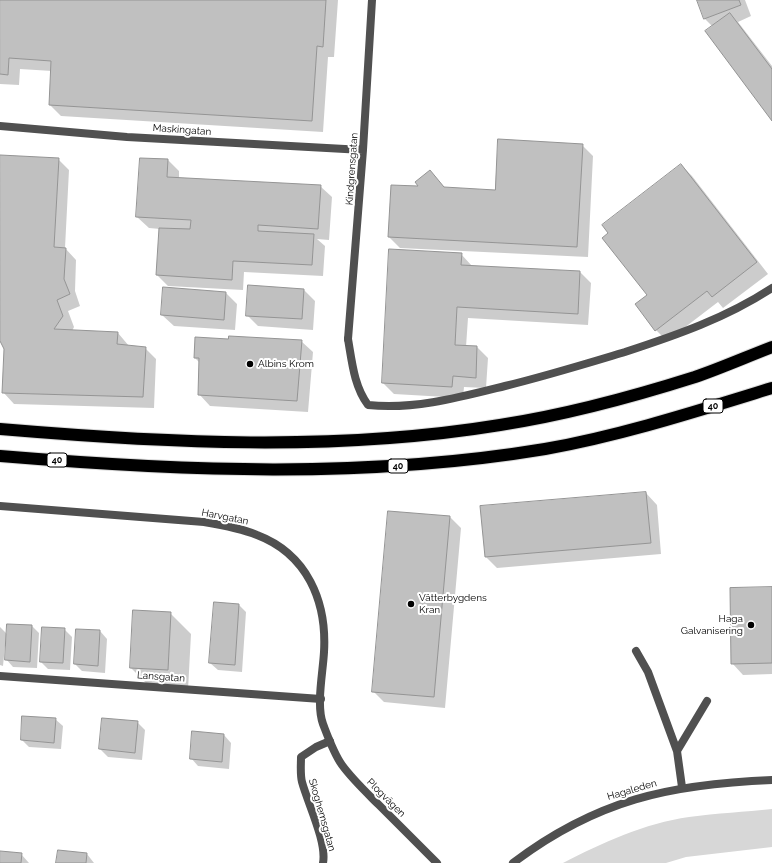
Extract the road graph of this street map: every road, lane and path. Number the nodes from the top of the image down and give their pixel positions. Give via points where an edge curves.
1 (372, 0) edge
2 (0, 126) edge
3 (364, 150) junction
4 (772, 288) edge
5 (772, 346) edge
6 (772, 387) edge
7 (0, 429) edge
8 (0, 456) edge
9 (0, 506) edge
10 (636, 650) dead end
11 (0, 676) edge
12 (321, 698) junction
13 (706, 701) dead end
14 (330, 741) junction
15 (677, 751) junction
16 (772, 780) edge
17 (682, 787) junction
18 (324, 863) edge
19 (437, 863) edge
20 (513, 863) edge

1 - 3 street, Kindgrensgatan
2 - 3 street, Maskingatan
3 - 4 street, Kindgrensgatan via 348,339 353,369 361,395 368,405 388,407 456,398 554,374 675,336 740,308
5 - 7 highway via 696,376 632,395 558,414 435,434 359,440 221,443
6 - 8 highway, 40 via 677,418 610,435 492,456 404,465 266,470
9 - 12 street, Harvgatan via 204,522 258,535 282,549 303,567 322,611 325,636
10 - 15 street via 648,672
11 - 12 street, Lansgatan
12 - 14 street, Harvgatan via 322,722
13 - 15 street
14 - 18 street, Skoghemsgatan via 301,757 301,780 315,818 325,856
14 - 19 street, Plogvägen via 341,764 360,786
15 - 17 street
16 - 17 street, Hagaleden
17 - 20 street, Hagaleden via 602,810 569,825

